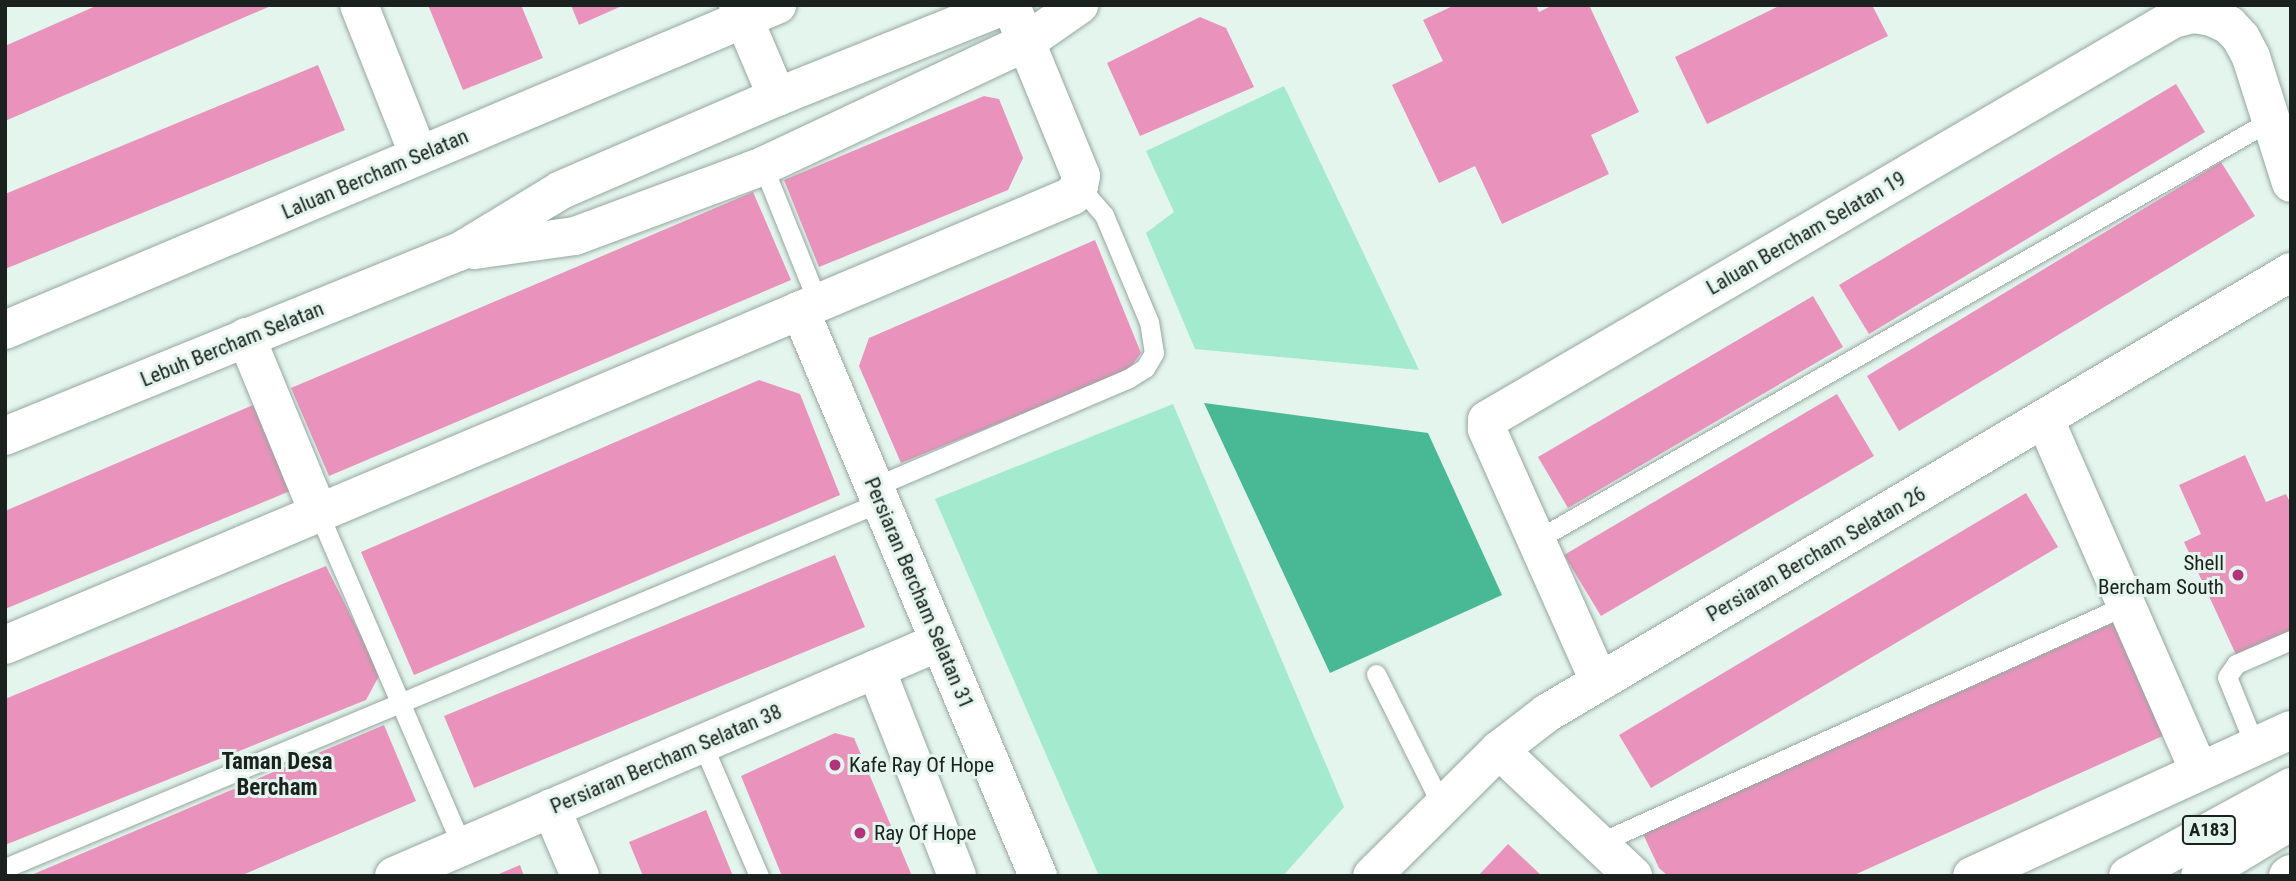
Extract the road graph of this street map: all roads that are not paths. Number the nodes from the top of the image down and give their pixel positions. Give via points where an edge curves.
1 (359, 5) edge
2 (1006, 5) edge
3 (1011, 5) edge
4 (1079, 5) edge
5 (753, 10) edge
6 (2195, 10) edge
7 (1026, 42) junction
8 (948, 80) junction
9 (777, 97) junction
10 (2270, 120) junction
11 (419, 156) junction
12 (763, 166) junction
13 (2291, 183) edge
14 (1079, 186) junction
15 (575, 236) junction
16 (459, 252) junction
17 (2291, 272) edge
18 (809, 307) junction
19 (5, 330) edge
20 (246, 337) junction
21 (2045, 420) junction
22 (5, 436) edge
23 (878, 494) junction
24 (318, 514) junction
25 (1536, 540) junction
26 (2126, 605) junction
27 (2291, 639) edge
28 (939, 642) junction
29 (5, 645) edge
30 (876, 669) junction
31 (1376, 674) dead end
32 (1599, 681) junction
33 (400, 703) junction
34 (2291, 730) edge
35 (702, 743) junction
36 (2255, 746) junction
37 (1499, 750) junction
38 (2199, 771) junction
39 (2291, 787) edge
40 (1442, 806) junction
41 (551, 808) junction
42 (2291, 821) edge
43 (1599, 843) junction
44 (462, 846) junction
45 (2020, 866) edge
46 (5, 868) edge
47 (394, 876) edge
48 (580, 876) edge
49 (759, 876) edge
50 (957, 876) edge
51 (1038, 876) edge
52 (1372, 876) edge
53 (1633, 876) edge
54 (1972, 876) edge
55 (2128, 876) edge
56 (2200, 876) edge

1 - 11 street
2 - 9 street
3 - 7 street
4 - 7 street
5 - 9 street
5 - 11 street, Laluan Bercham Selatan
6 - 10 street, Laluan Bercham Selatan 19 via 2229,25 2241,38
6 - 25 street, Laluan Bercham Selatan 19 via 1487,420
7 - 8 street
7 - 14 street via 1081,176
8 - 9 street via 896,84 815,111 794,109
8 - 12 street
9 - 15 street via 766,121 743,147 620,200
9 - 16 street via 561,190
10 - 13 street, Laluan Bercham Selatan 19
10 - 25 lane
11 - 19 street, Laluan Bercham Selatan
12 - 15 street
12 - 18 lane, Persiaran Bercham Selatan 31
14 - 18 street via 1072,196
14 - 23 lane via 1104,215 1149,322 1154,353 1144,368 1129,378
15 - 16 street
16 - 20 street, Lebuh Bercham Selatan
17 - 21 street, Persiaran Bercham Selatan 26
18 - 23 street, Persiaran Bercham Selatan 31
18 - 24 street
20 - 22 street, Lebuh Bercham Selatan
20 - 24 street
21 - 26 street
21 - 32 street, Persiaran Bercham Selatan 26
23 - 28 street, Persiaran Bercham Selatan 31
23 - 33 lane
24 - 29 street
24 - 33 lane
25 - 32 street, Laluan Bercham Selatan 19
26 - 38 street
26 - 43 lane
27 - 36 lane via 2236,664 2227,677
28 - 30 street, Persiaran Bercham Selatan 38
28 - 51 street, Persiaran Bercham Selatan 31
30 - 35 street, Persiaran Bercham Selatan 38
30 - 50 street
31 - 40 lane
32 - 37 street, Persiaran Bercham Selatan 26
33 - 44 lane
33 - 46 lane
34 - 36 street
35 - 41 street, Persiaran Bercham Selatan 38
35 - 49 lane
36 - 38 street
37 - 40 street, Persiaran Bercham Selatan 26
37 - 43 street
38 - 45 street
39 - 55 street, A183
40 - 52 street, Persiaran Bercham Selatan 26
41 - 44 street, Persiaran Bercham Selatan 38
41 - 48 street
42 - 56 street
43 - 53 street
44 - 47 street, Persiaran Bercham Selatan 38
45 - 54 street

